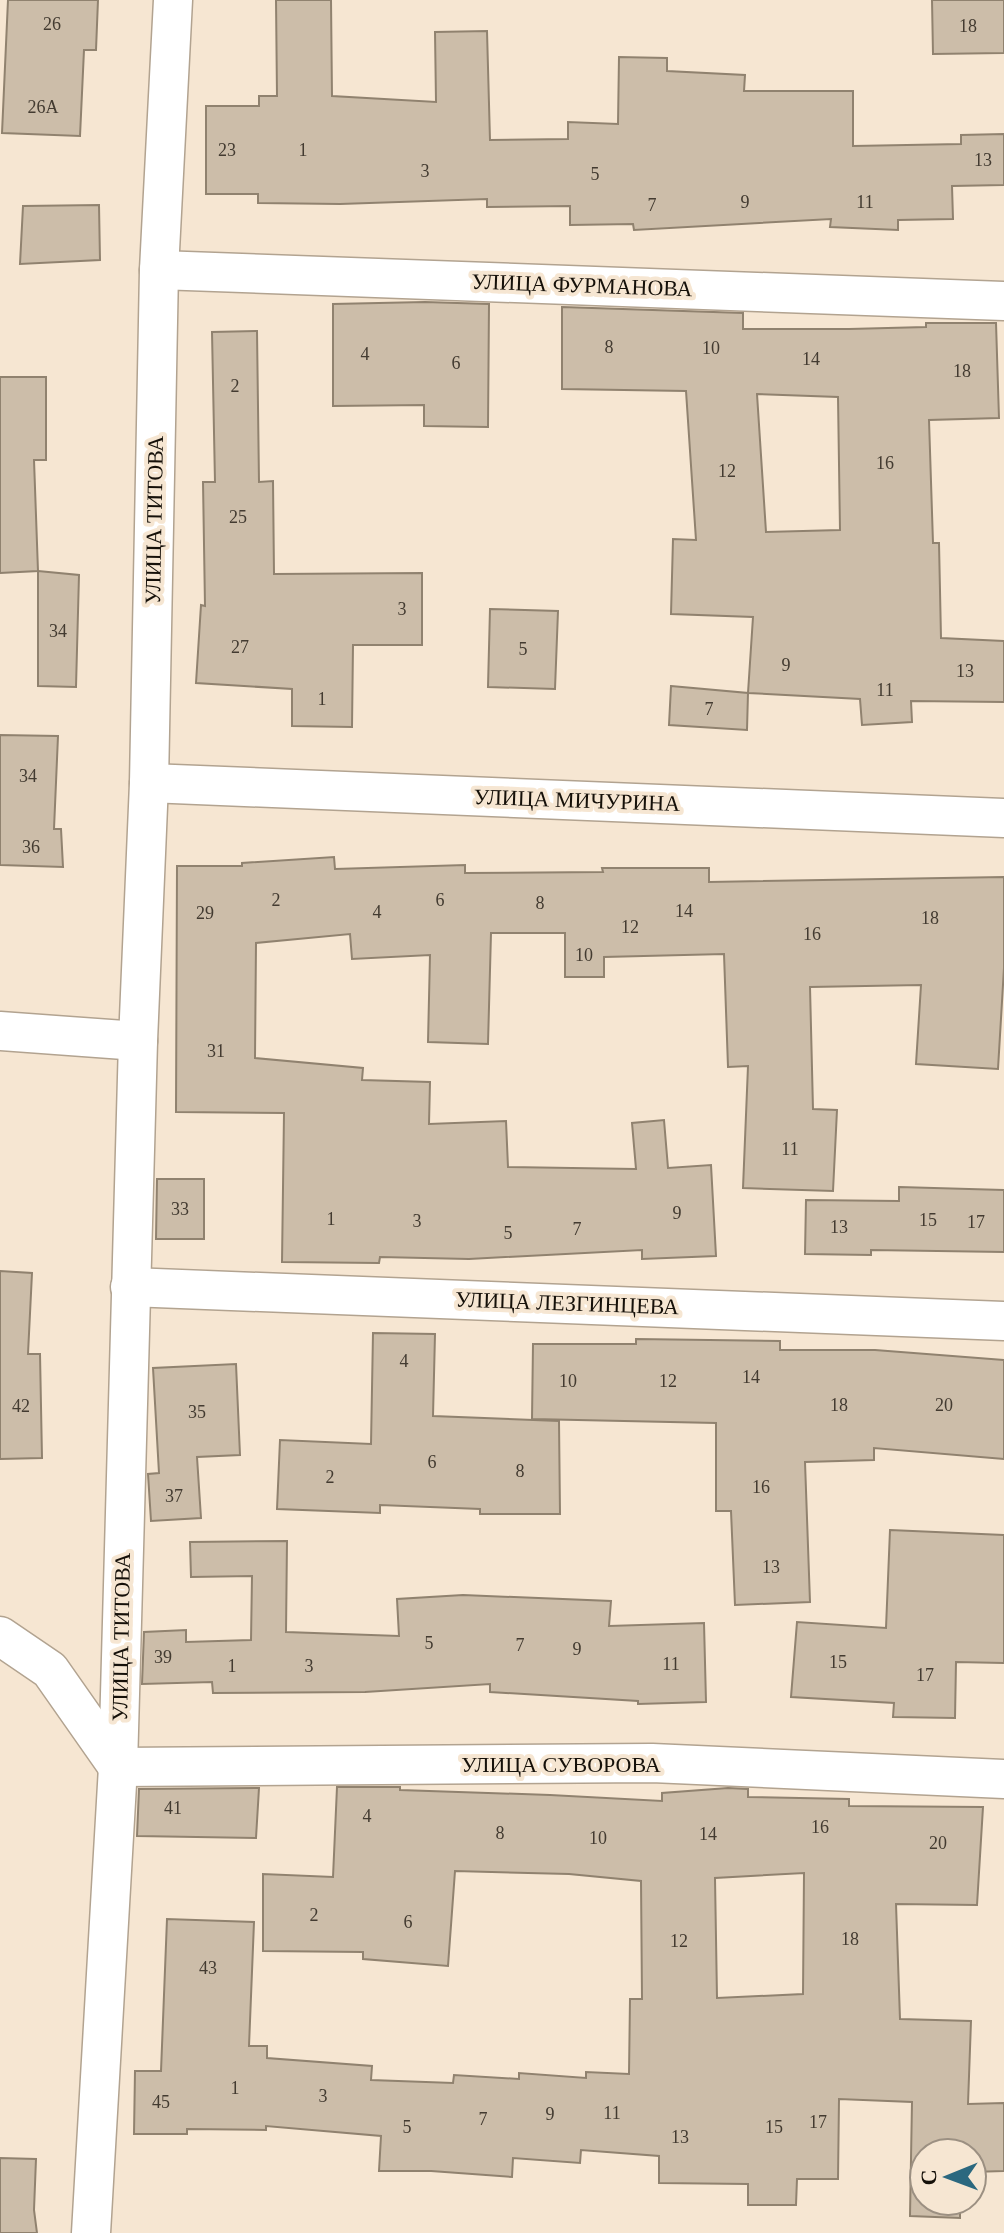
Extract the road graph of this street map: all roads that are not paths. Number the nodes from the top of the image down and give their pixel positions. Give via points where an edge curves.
1 (173, 0) edge
2 (159, 270) junction
3 (1004, 301) edge
4 (149, 783) junction
5 (1004, 818) edge
6 (0, 1031) edge
7 (138, 1041) junction
8 (130, 1287) junction
9 (1004, 1321) edge
10 (0, 1636) edge
11 (118, 1767) junction
12 (1004, 1779) edge
13 (91, 2233) edge

1 - 2 street, УЛИЦА ТИТОВА
2 - 3 street, УЛИЦА ФУРМАНОВА
2 - 4 street, УЛИЦА ТИТОВА
4 - 5 street, УЛИЦА МИЧУРИНА
4 - 7 street, УЛИЦА ТИТОВА
6 - 7 street
7 - 8 street, УЛИЦА ТИТОВА
8 - 9 street, УЛИЦА ЛЕЗГИНЦЕВА
8 - 11 street, УЛИЦА ТИТОВА
10 - 11 street via 50,1670
11 - 12 street, УЛИЦА СУВОРОВА via 652,1763
11 - 13 street, УЛИЦА ТИТОВА

